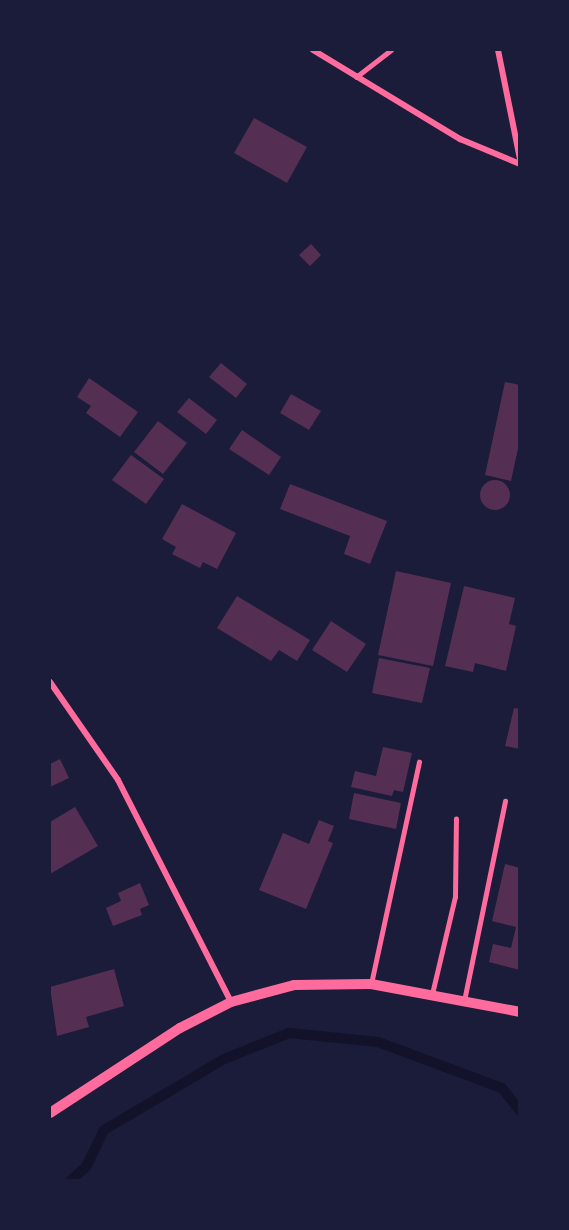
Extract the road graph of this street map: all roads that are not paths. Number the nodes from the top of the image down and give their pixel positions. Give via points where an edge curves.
1 (313, 50) edge
2 (391, 50) edge
3 (498, 50) edge
4 (356, 77) junction
5 (519, 159) edge
6 (519, 164) edge
7 (50, 682) edge
8 (419, 762) dead end
9 (505, 801) dead end
10 (456, 819) dead end
11 (370, 984) junction
12 (432, 994) junction
13 (464, 1001) junction
14 (231, 1002) junction
15 (519, 1012) edge
16 (50, 1113) edge

1 - 4 street
2 - 4 lane
3 - 5 street
4 - 6 street via 460,139
7 - 14 street via 118,780
8 - 11 lane
9 - 13 lane
10 - 12 lane via 455,897
11 - 12 street
11 - 14 street via 294,985
12 - 13 street
13 - 15 street
14 - 16 street via 180,1028

